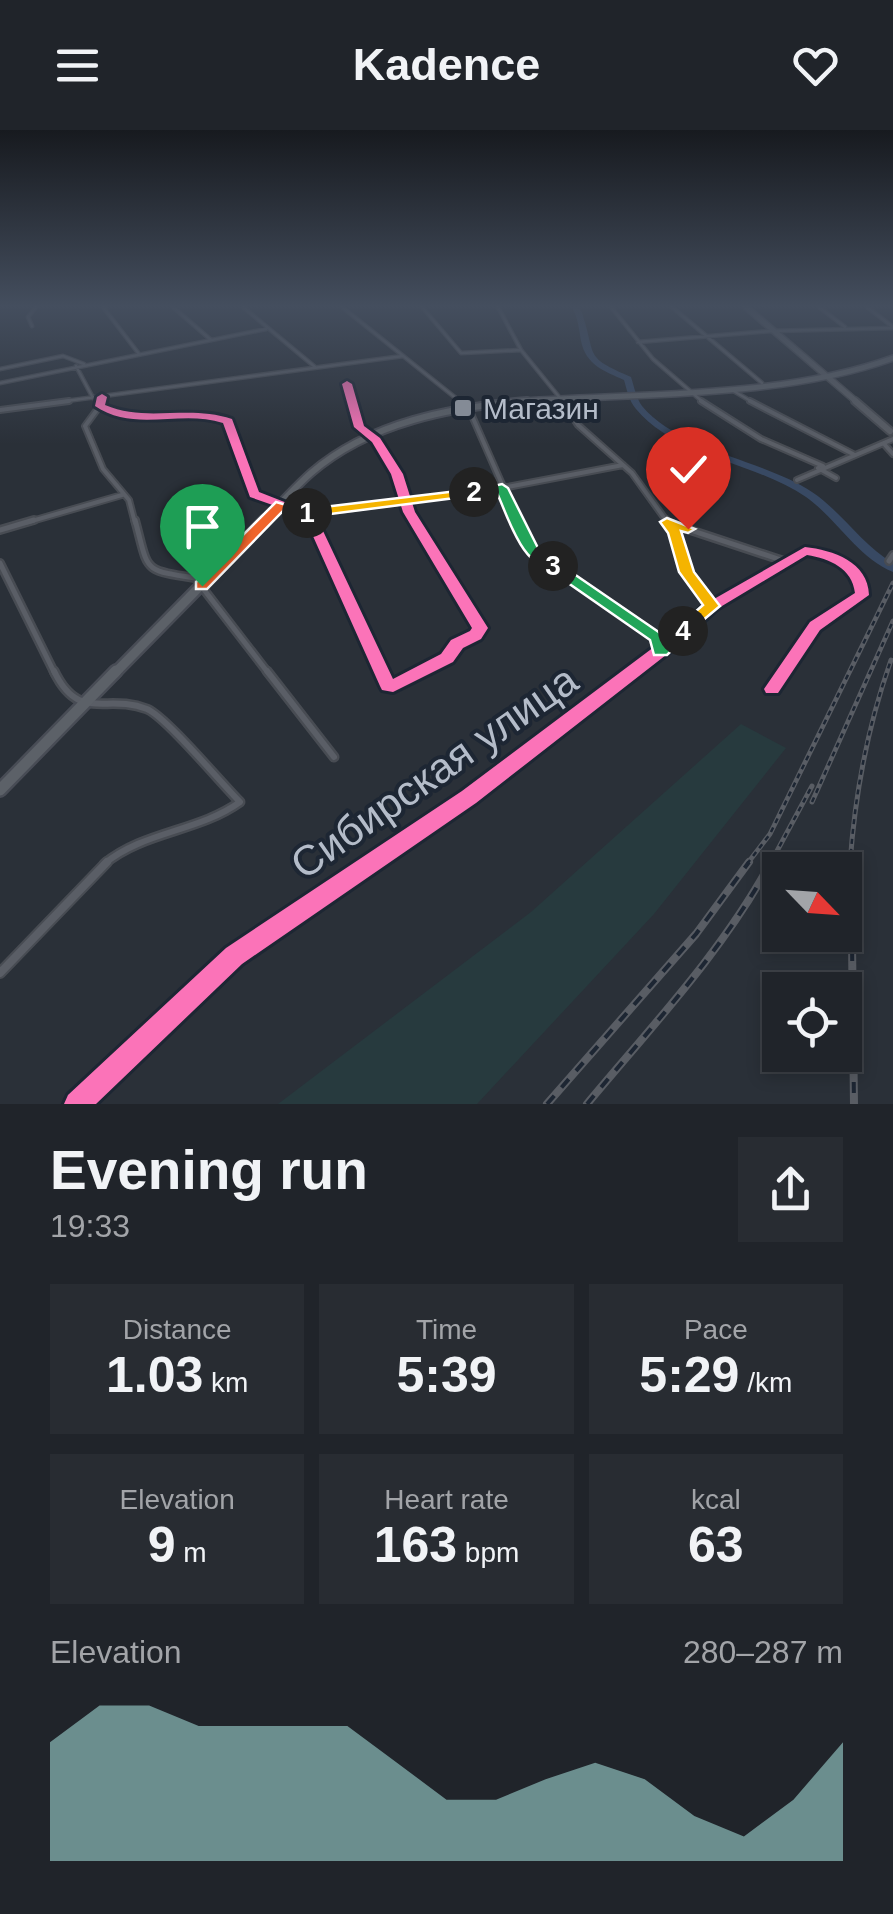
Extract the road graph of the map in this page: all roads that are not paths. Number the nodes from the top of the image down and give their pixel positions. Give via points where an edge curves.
1 (147, 352) edge
2 (301, 352) edge
3 (400, 352) edge
4 (524, 352) edge
5 (650, 352) edge
6 (723, 352) edge
7 (796, 352) edge
8 (139, 354) joint
9 (404, 356) junction
10 (893, 358) edge
11 (0, 361) edge
12 (84, 364) junction
13 (12, 366) junction
14 (76, 366) junction
15 (315, 367) junction
16 (0, 368) edge
17 (821, 375) junction
18 (0, 383) edge
19 (762, 383) junction
20 (347, 384) dead end
21 (730, 388) junction
22 (694, 392) junction
23 (644, 396) joint
24 (102, 397) junction
25 (615, 397) joint
26 (93, 398) junction
27 (561, 399) junction
28 (100, 406) junction
29 (469, 409) junction
30 (0, 410) edge
31 (367, 434) junction
32 (892, 435) edge
33 (885, 445) junction
34 (853, 454) junction
35 (893, 454) edge
36 (622, 465) junction
37 (820, 467) junction
38 (836, 478) dead end
39 (797, 480) dead end
40 (502, 488) junction
41 (124, 495) junction
42 (406, 501) junction
43 (281, 504) junction
44 (310, 514) junction
45 (667, 522) junction
46 (0, 530) edge
47 (784, 561) junction
48 (0, 564) edge
49 (202, 586) junction
50 (712, 606) junction
51 (660, 651) junction
52 (772, 690) dead end
53 (83, 706) junction
54 (334, 757) dead end
55 (0, 790) edge
56 (0, 973) edge
57 (77, 1104) edge

1 - 8 street
2 - 15 street
3 - 9 street
4 - 27 street
5 - 22 street
6 - 19 street
7 - 17 street
8 - 12 street
9 - 15 street
9 - 29 street
10 - 17 main road
11 - 13 street
12 - 13 street via 68,356
12 - 14 street
13 - 16 street
14 - 18 street
14 - 26 street
15 - 24 street
17 - 19 main road
17 - 32 street
19 - 21 main road
20 - 31 street
21 - 22 main road
21 - 34 street
22 - 23 main road
22 - 37 street via 750,435
23 - 25 main road
24 - 26 street
24 - 28 street
25 - 27 main road
26 - 30 street
27 - 29 main road
27 - 36 street
28 - 41 street via 88,420 88,435
28 - 43 street via 129,419 200,415 228,421 250,489
29 - 31 main road via 419,416
29 - 40 street
31 - 42 street via 398,474
31 - 43 main road via 342,447
32 - 33 street
33 - 34 street
33 - 35 street
34 - 37 street
36 - 40 street
36 - 45 street
37 - 38 street
37 - 39 street
40 - 42 street
40 - 51 street via 532,551 658,637
41 - 46 street
41 - 49 street via 148,567 195,578
42 - 44 street
42 - 44 street via 480,628 447,658 388,686
43 - 44 street
43 - 49 main road
45 - 47 street
45 - 50 street via 686,572
47 - 50 street, Сибирская улица
47 - 52 street, Сибирская улица via 814,552 854,570 864,587 862,595 815,626
48 - 53 street via 63,690
49 - 53 main road
49 - 54 street
50 - 51 street, Сибирская улица
51 - 57 street, Сибирская улица via 469,797 234,956
53 - 55 main road
53 - 56 street via 150,710 240,802 157,834 102,865

